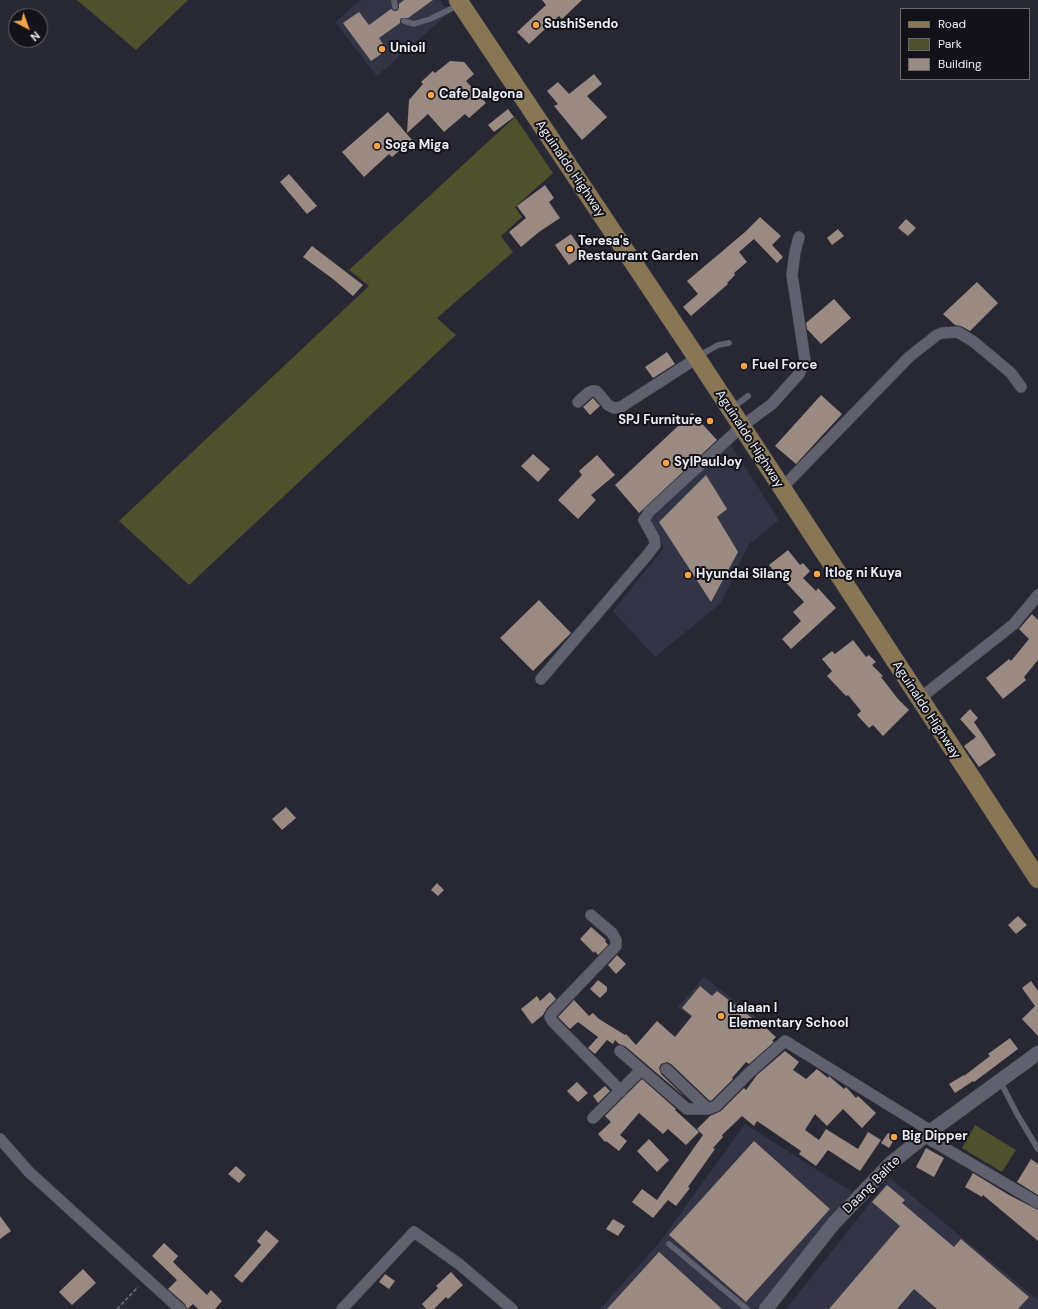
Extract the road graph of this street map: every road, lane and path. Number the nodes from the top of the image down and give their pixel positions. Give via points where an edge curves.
1 (394, 0) edge
2 (459, 2) edge
3 (395, 7) dead end
4 (404, 21) dead end
5 (799, 237) dead end
6 (729, 343) dead end
7 (696, 358) junction
8 (1021, 387) dead end
9 (748, 396) dead end
10 (578, 402) dead end
11 (730, 409) junction
12 (742, 427) junction
13 (782, 488) junction
14 (1038, 595) edge
15 (542, 679) dead end
16 (919, 699) junction
17 (1038, 879) edge
18 (592, 915) dead end
19 (620, 1051) dead end
20 (1038, 1053) edge
21 (666, 1069) dead end
22 (641, 1070) junction
23 (1000, 1080) junction
24 (621, 1091) junction
25 (708, 1109) junction
26 (593, 1118) dead end
27 (927, 1133) junction
28 (0, 1139) edge
29 (1038, 1149) edge
30 (1038, 1202) edge
31 (669, 1244) dead end
32 (146, 1278) junction
33 (117, 1309) edge
34 (180, 1309) edge
35 (342, 1309) edge
36 (512, 1309) edge
37 (747, 1309) edge
38 (766, 1309) edge

1 - 3 lane
2 - 4 lane via 430,19 414,24
2 - 7 main road, Aguinaldo Highway
5 - 12 street via 792,275 805,360 799,374 772,404
6 - 7 lane via 718,345
7 - 10 street via 621,407 614,408 608,405 592,391
7 - 11 main road, Aguinaldo Highway
8 - 13 street via 1012,373 958,332 936,335 909,357
9 - 11 lane
11 - 12 main road, Aguinaldo Highway
12 - 13 main road, Aguinaldo Highway
12 - 15 street via 649,512 644,520 655,545
13 - 16 main road, Aguinaldo Highway
14 - 16 street via 1014,624
16 - 17 main road, Aguinaldo Highway
18 - 24 street via 612,933 616,946 550,1017
19 - 22 street
20 - 23 street, Daang Balite
21 - 25 street
22 - 24 street
22 - 25 street via 687,1109
23 - 27 street, Daang Balite
23 - 29 lane
24 - 26 street
25 - 27 street via 716,1106 785,1041
27 - 30 street
27 - 38 street, Daang Balite via 891,1164 834,1223
28 - 32 street via 29,1172
31 - 37 lane
32 - 33 path
32 - 34 street
35 - 36 street via 414,1232 459,1264

